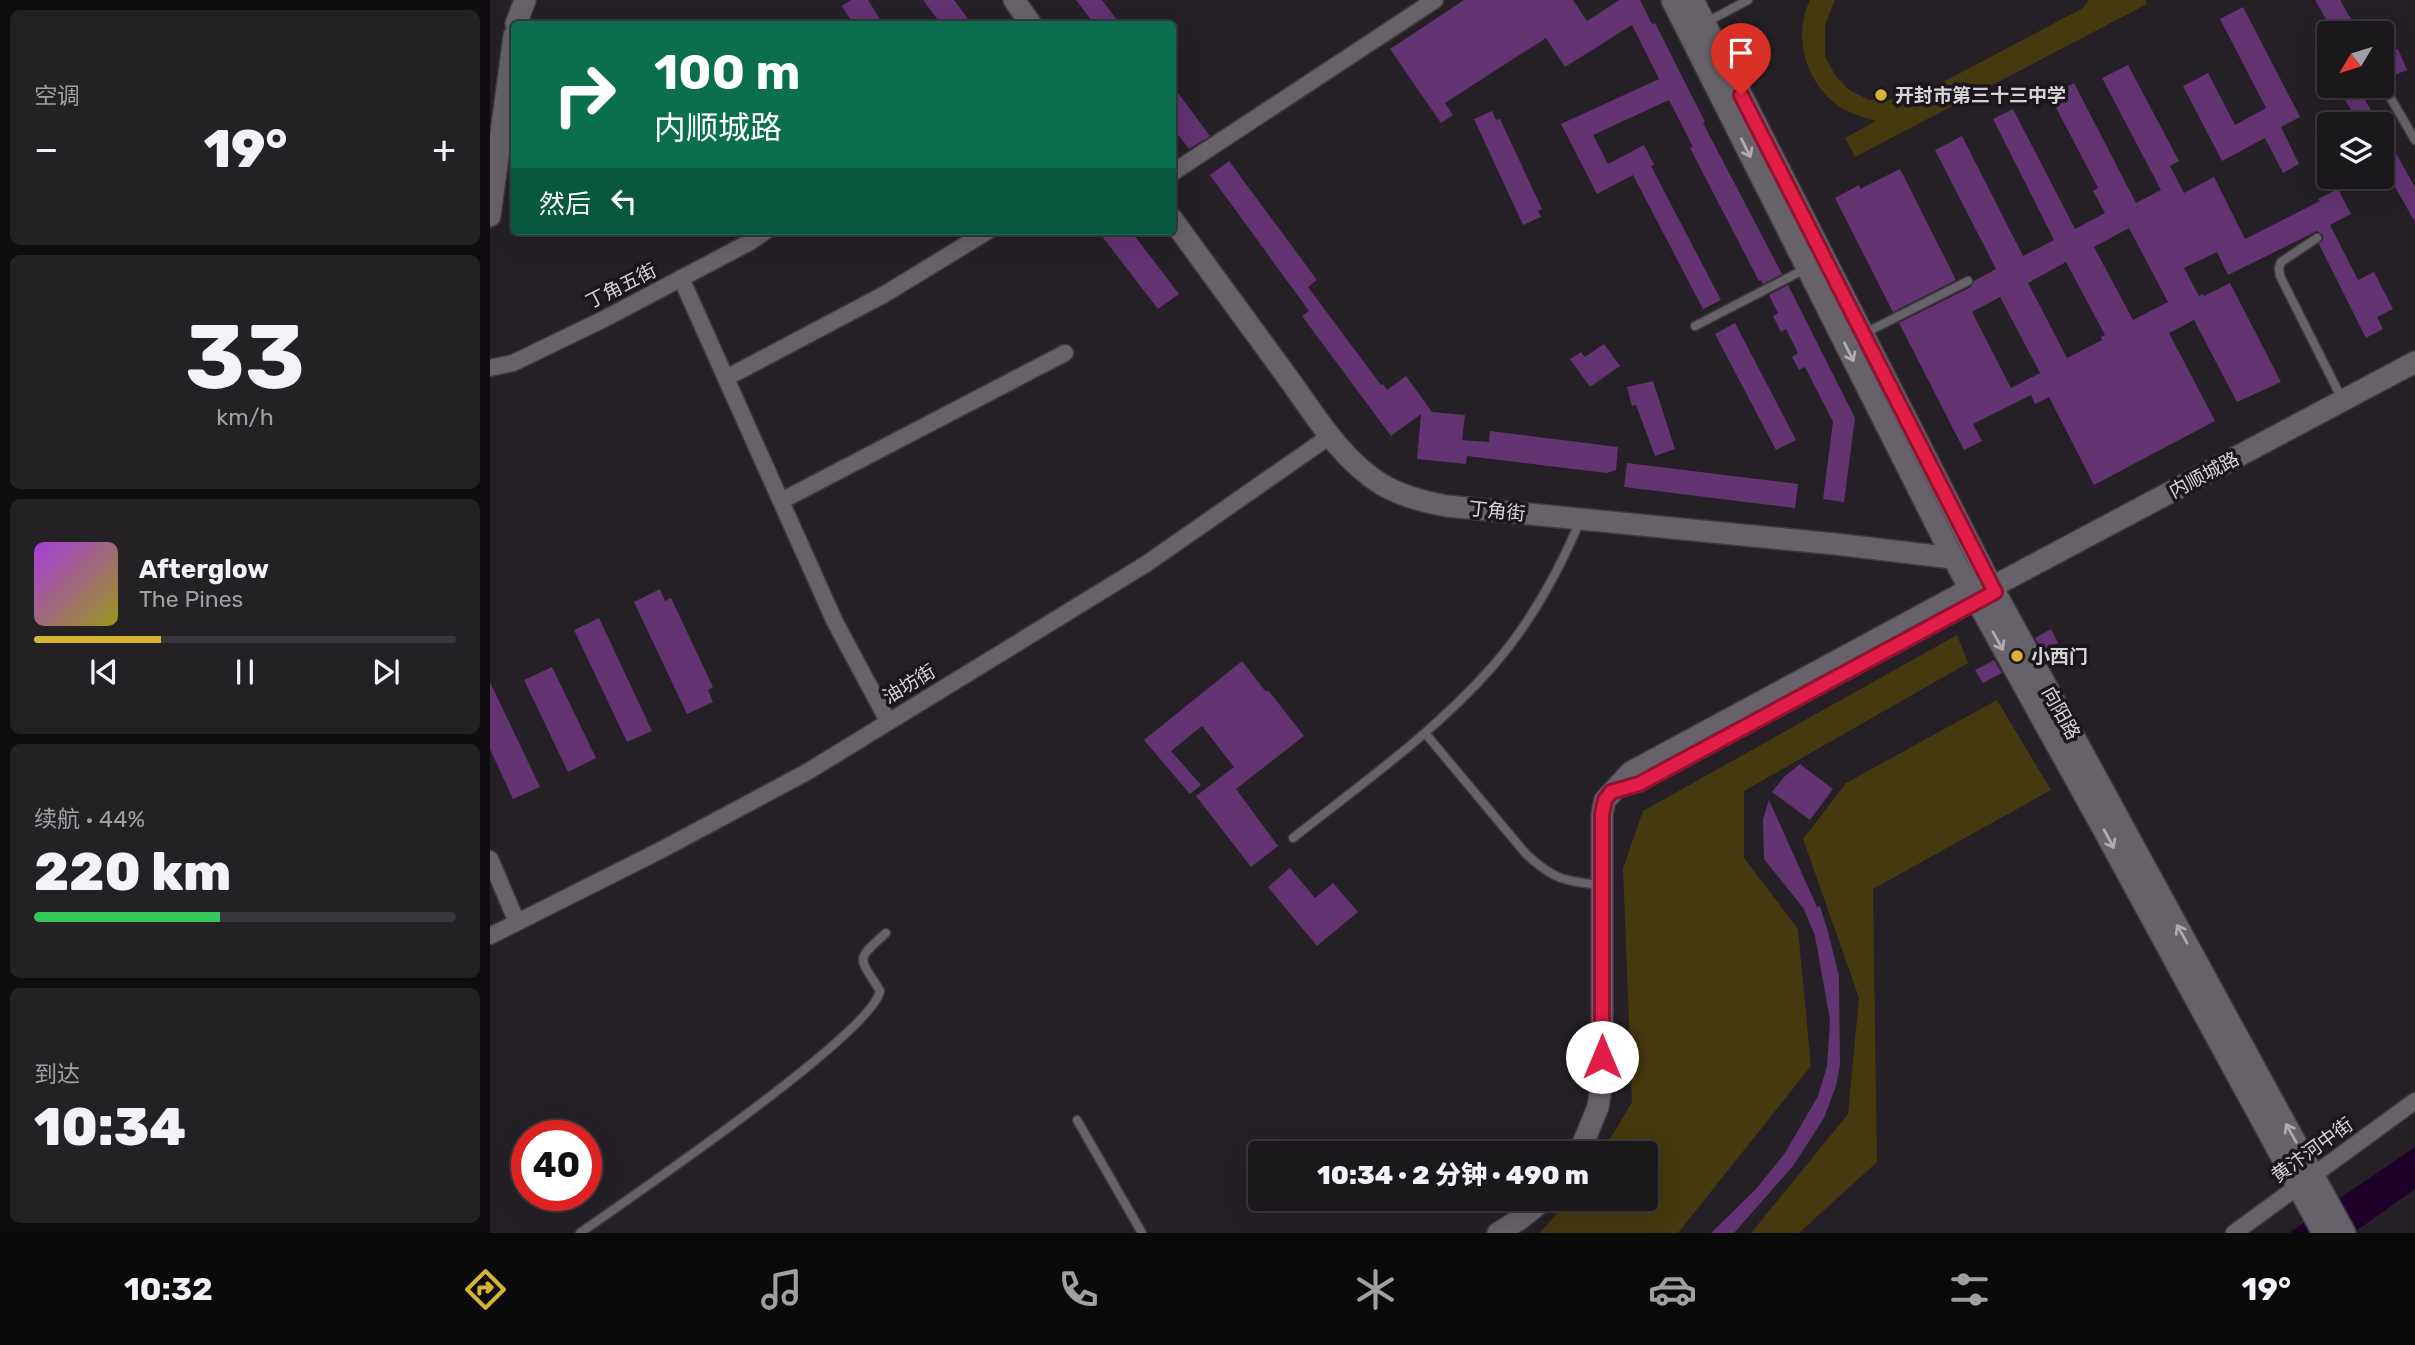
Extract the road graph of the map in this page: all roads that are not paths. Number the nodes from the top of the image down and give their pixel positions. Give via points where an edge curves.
1 (524, 0) edge
2 (1013, 0) edge
3 (1434, 0) edge
4 (1672, 0) edge
5 (1693, 0) edge
6 (1748, 0) edge
7 (517, 21) edge
8 (1029, 21) edge
9 (1705, 23) junction
10 (511, 58) edge
11 (2391, 98) edge
12 (2415, 140) edge
13 (1176, 170) edge
14 (490, 216) edge
15 (1176, 224) edge
16 (759, 235) edge
17 (982, 235) edge
18 (2317, 238) dead end
19 (1807, 268) junction
20 (681, 278) junction
21 (1968, 281) dead end
22 (1695, 326) dead end
23 (1863, 335) junction
24 (1065, 353) dead end
25 (2415, 362) edge
26 (490, 368) edge
27 (726, 378) junction
28 (2344, 401) junction
29 (1331, 436) junction
30 (781, 501) junction
31 (1581, 519) junction
32 (1953, 558) junction
33 (1984, 590) junction
34 (888, 720) junction
35 (1425, 733) junction
36 (1293, 838) dead end
37 (490, 859) edge
38 (1601, 885) junction
39 (517, 922) junction
40 (886, 933) dead end
41 (490, 936) edge
42 (2415, 1101) edge
43 (1077, 1120) dead end
44 (1584, 1141) edge
45 (2310, 1190) junction
46 (1530, 1211) edge
47 (580, 1233) edge
48 (1142, 1233) edge
49 (1498, 1233) edge
50 (2234, 1233) edge
51 (2323, 1233) edge
52 (2344, 1233) edge

1 - 7 street
2 - 8 street
3 - 13 street
4 -> 19 street, 向阳路
5 - 9 street, 向阳路
6 - 9 lane
9 - 23 street, 向阳路
10 - 14 street
11 - 12 lane
15 - 29 street, 丁角街
16 - 20 street, 丁角五街
17 - 27 street via 886,294
18 - 28 lane via 2278,268
19 - 22 lane
19 -> 32 street, 向阳路
20 - 26 street, 丁角五街 via 513,363
20 - 27 street
21 - 23 lane
23 - 33 street, 向阳路
24 - 30 street
25 - 28 street, 内顺城路
27 - 30 street
28 - 33 street, 内顺城路
29 - 31 street, 丁角街 via 1381,484 1426,503
29 - 34 street, 油坊街 via 1146,564
30 - 34 street via 835,622
31 - 32 street, 丁角街
31 - 35 lane via 1550,585 1526,622 1493,666
32 - 33 street, 向阳路
33 - 38 street, 内顺城路 via 1631,772 1605,800
33 - 45 street, 向阳路 via 2102,827
34 - 39 street, 油坊街 via 807,772
35 - 36 lane
35 - 38 lane via 1544,870 1564,881
37 - 39 street
38 - 44 street, 内顺城路 via 1602,1082
39 - 41 street, 油坊街
40 - 47 lane via 862,958 880,991 858,1024 711,1140
42 - 45 street, 黄汴河中街
43 - 48 lane
45 - 50 street, 黄汴河中街
45 - 51 street, 向阳路
45 - 52 street, 向阳路
46 - 49 street

